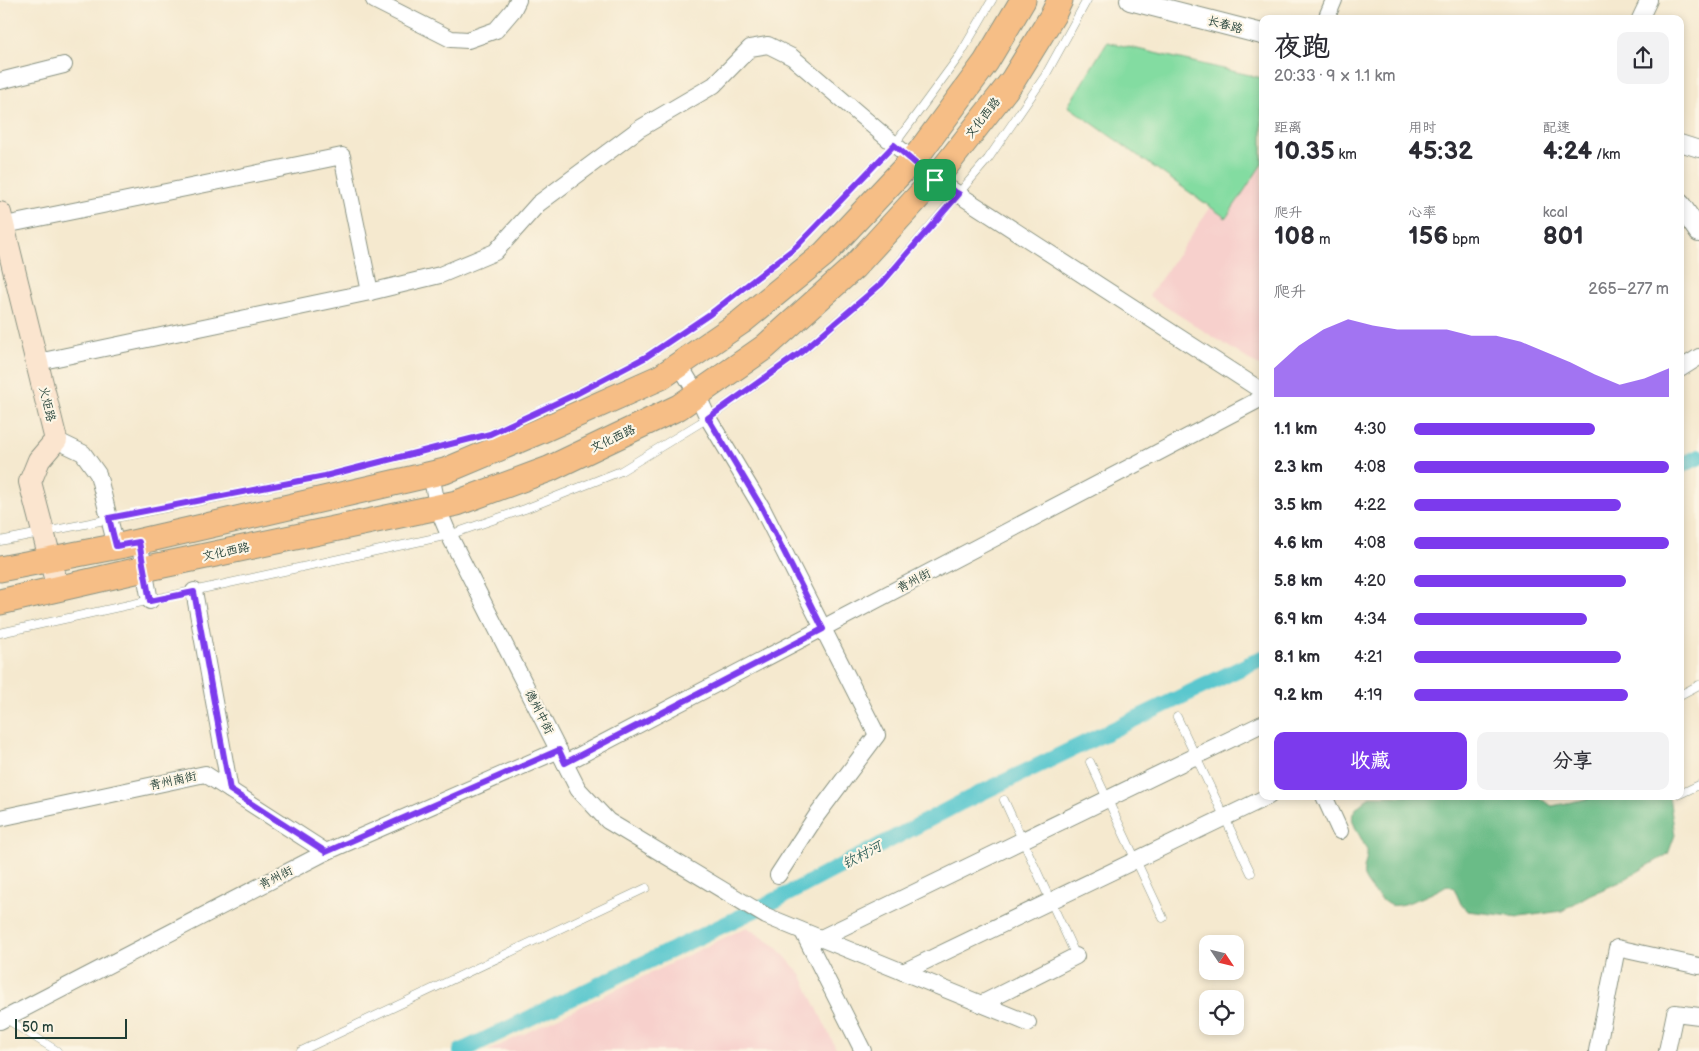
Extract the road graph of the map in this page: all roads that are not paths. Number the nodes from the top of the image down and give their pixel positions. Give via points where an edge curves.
1 (374, 0) edge
2 (518, 0) edge
3 (992, 0) edge
4 (1024, 0) edge
5 (1060, 0) edge
6 (1087, 0) edge
7 (1130, 0) edge
8 (1334, 0) edge
9 (1649, 0) edge
10 (1328, 15) edge
11 (1642, 15) edge
12 (1259, 33) edge
13 (64, 65) dead end
14 (0, 81) edge
15 (1684, 145) edge
16 (1699, 149) edge
17 (903, 153) junction
18 (935, 180) junction
19 (959, 194) junction
20 (1684, 210) edge
21 (1, 221) edge
22 (1699, 232) edge
23 (370, 292) junction
24 (1699, 357) edge
25 (38, 362) junction
26 (679, 364) junction
27 (1684, 366) edge
28 (1259, 389) edge
29 (697, 394) junction
30 (1259, 400) edge
31 (708, 418) junction
32 (56, 440) junction
33 (431, 474) junction
34 (438, 509) junction
35 (109, 518) junction
36 (42, 532) junction
37 (449, 535) junction
38 (0, 541) edge
39 (127, 544) junction
40 (50, 560) junction
41 (144, 569) junction
42 (0, 570) edge
43 (58, 589) junction
44 (194, 592) junction
45 (150, 601) junction
46 (0, 602) edge
47 (823, 629) junction
48 (0, 634) edge
49 (1699, 686) edge
50 (1684, 693) edge
51 (1176, 717) dead end
52 (1259, 725) edge
53 (562, 756) junction
54 (1196, 756) junction
55 (1090, 762) dead end
56 (1699, 785) edge
57 (230, 790) junction
58 (1684, 792) edge
59 (1107, 799) junction
60 (1004, 800) dead end
61 (1261, 800) edge
62 (1326, 800) edge
63 (0, 818) edge
64 (1225, 818) junction
65 (1340, 831) dead end
66 (1022, 840) junction
67 (326, 852) junction
68 (1136, 860) junction
69 (1251, 873) dead end
70 (778, 876) dead end
71 (646, 888) dead end
72 (1050, 902) junction
73 (1163, 918) dead end
74 (803, 932) junction
75 (819, 939) junction
76 (1077, 960) joint
77 (1699, 966) edge
78 (903, 972) junction
79 (981, 1004) junction
80 (1699, 1016) edge
81 (3, 1020) edge
82 (1028, 1023) dead end
83 (57, 1051) edge
84 (301, 1051) edge
85 (863, 1051) edge
86 (1597, 1051) edge
87 (1667, 1051) edge

1 - 2 street via 451,39 468,40 496,30
3 - 17 lane
4 - 17 main road via 986,62 919,153
5 - 18 main road, 文化西路 via 1013,80
6 - 19 lane via 1045,76 988,159
7 - 12 street, 长春路
8 - 10 street
9 - 11 street
13 - 14 street
15 - 16 street
17 - 18 street
17 - 23 street via 792,56 768,44 750,48 714,85 639,129 538,204 495,252 440,275
17 - 26 main road via 824,254 741,322
17 - 35 lane via 796,247 710,314 646,357 490,434 325,476
18 - 19 street
18 - 29 main road, 文化西路 via 854,267 765,347
19 - 28 street
19 - 31 lane via 881,284 800,353
20 - 22 street
21 - 23 street via 342,156
21 - 25 main road, 火炬路
23 - 25 street
24 - 27 street
25 - 32 main road, 火炬路
26 - 29 street
26 - 33 main road via 661,377 540,431 446,471
29 - 31 street
29 - 34 main road, 文化西路 via 679,407 549,469
30 - 47 street, 青州街
31 - 37 lane via 621,471
31 - 47 street via 762,508
32 - 35 street via 83,453 98,474
32 - 36 main road via 40,460 30,482
33 - 34 street, 德州中街
33 - 39 main road
34 - 37 street, 德州中街
34 - 41 main road, 文化西路
35 - 36 lane
35 - 39 street
36 - 38 lane
36 - 40 main road
37 - 44 lane
37 - 53 street, 德州中街
39 - 40 main road
39 - 41 street
40 - 42 main road
40 - 43 main road
41 - 43 main road, 文化西路
41 - 45 street
43 - 46 main road, 文化西路
44 - 45 lane
44 - 57 street
45 - 48 lane
47 - 53 street, 青州街
47 - 70 street via 877,735 817,815
49 - 50 lane
51 - 54 lane
52 - 54 street
53 - 67 street, 青州街
53 - 74 street, 德州中街 via 578,789 608,821 746,905
54 - 59 street
54 - 64 lane
55 - 59 lane
56 - 58 lane
57 - 63 street, 青州南街 via 205,774
57 - 67 street, 青州南街
59 - 66 street
59 - 68 lane
60 - 66 lane
61 - 64 street
62 - 65 street
64 - 68 street
64 - 69 lane
66 - 72 lane
66 - 75 street
67 - 81 street, 青州街
68 - 72 street
68 - 73 lane
71 - 84 lane
72 - 76 lane
72 - 78 street
74 - 75 street, 德州中街
74 - 85 street
75 - 78 street, 德州中街
76 - 79 street
77 - 86 street via 1617,948
78 - 79 street, 德州中街
79 - 82 street, 德州中街
80 - 87 street via 1675,1013
81 - 83 lane

